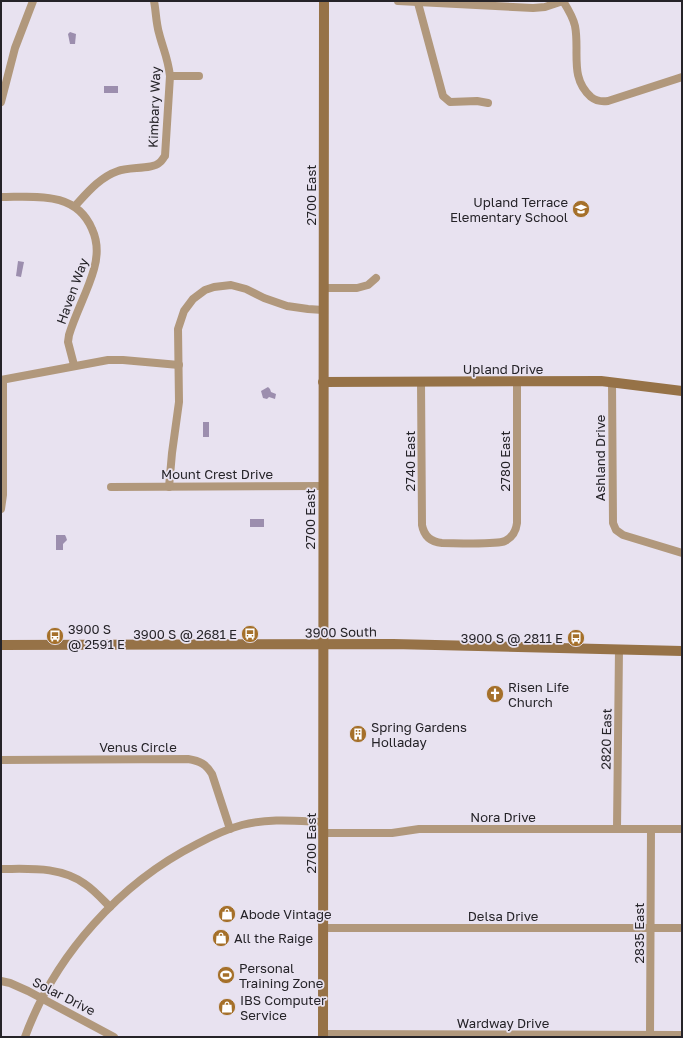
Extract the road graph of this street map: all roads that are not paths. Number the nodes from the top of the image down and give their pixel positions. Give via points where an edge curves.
1 (33, 1) edge
2 (154, 1) edge
3 (324, 1) edge
4 (398, 1) edge
5 (563, 1) edge
6 (418, 3) junction
7 (170, 76) junction
8 (199, 76) dead end
9 (682, 77) edge
10 (1, 102) edge
11 (488, 103) dead end
12 (1, 197) edge
13 (75, 206) junction
14 (376, 278) dead end
15 (323, 288) junction
16 (323, 310) junction
17 (74, 365) junction
18 (179, 365) junction
19 (2, 380) edge
20 (323, 382) junction
21 (421, 382) junction
22 (517, 382) junction
23 (612, 382) junction
24 (682, 391) edge
25 (169, 486) junction
26 (323, 486) junction
27 (111, 487) dead end
28 (1, 509) edge
29 (510, 538) joint
30 (682, 553) edge
31 (1, 645) edge
32 (324, 645) junction
33 (619, 649) junction
34 (682, 651) edge
35 (1, 760) edge
36 (324, 822) junction
37 (230, 829) junction
38 (617, 829) junction
39 (651, 829) junction
40 (682, 829) edge
41 (324, 833) junction
42 (1, 869) edge
43 (110, 907) junction
44 (324, 928) junction
45 (651, 928) junction
46 (682, 928) edge
47 (1, 981) edge
48 (42, 999) junction
49 (682, 1035) edge
50 (323, 1036) edge
51 (650, 1036) edge
52 (25, 1037) edge
53 (114, 1037) edge

1 - 10 street via 15,48
2 - 7 street, Kimbary Way
3 - 15 street, 2700 East
4 - 6 street
5 - 6 street via 533,8
5 - 9 street via 575,28 579,78 586,92 596,100 608,101
6 - 11 street via 443,96 450,102
7 - 8 street
7 - 13 street, Kimbary Way via 166,150 162,161 154,167 117,171 97,184
12 - 13 street via 43,197
13 - 17 street, Haven Way via 95,235 97,257 69,335 68,342
14 - 15 street via 368,285 357,288
15 - 16 street, 2700 East
16 - 18 street via 287,306 231,285 205,290 193,299 184,311 178,329
16 - 20 street, 2700 East
17 - 18 street via 108,360
17 - 19 street
18 - 25 street via 179,402
19 - 28 street
20 - 21 street, Upland Drive
20 - 26 street, 2700 East
21 - 22 street, Upland Drive
21 - 29 street, 2740 East via 424,532 428,538 442,544 497,543
22 - 23 street, Upland Drive
22 - 29 street, 2780 East via 517,523
23 - 24 street, Upland Drive
23 - 30 street, Ashland Drive via 613,523 623,535
25 - 26 street, Mount Crest Drive
25 - 27 street, Mount Crest Drive
26 - 32 street, 2700 East
31 - 32 street, 3900 South
32 - 33 street, 3900 South
32 - 36 street, 2700 East
33 - 34 street, 3900 South
33 - 38 street, 2820 East
35 - 37 street, Venus Circle via 198,761 212,774
36 - 37 street via 266,821
36 - 41 street, 2700 East
37 - 43 street via 171,859 143,878
38 - 39 street, Nora Drive
38 - 41 street, Nora Drive via 419,829 392,833
39 - 40 street, Nora Drive
39 - 45 street, 2835 East
41 - 44 street, 2700 East
42 - 43 street via 44,869 64,873 85,883
43 - 48 street via 80,940
44 - 45 street, Delsa Drive
44 - 50 street, 2700 East
45 - 46 street, Delsa Drive
45 - 51 street, 2835 East
47 - 48 street, Solar Drive via 18,986
48 - 52 street
48 - 53 street, Solar Drive
49 - 51 street, Wardway Drive
50 - 51 street, Wardway Drive

